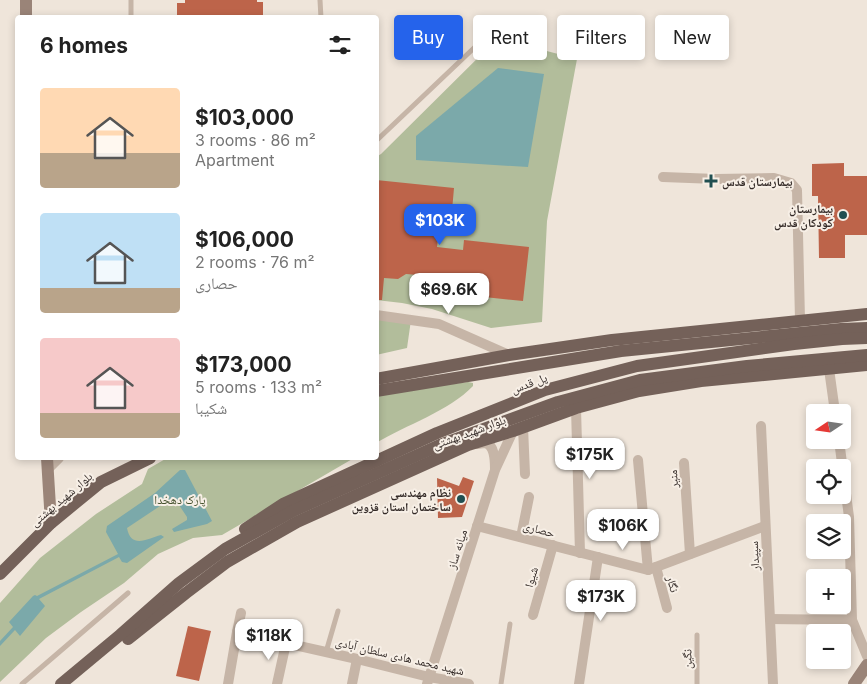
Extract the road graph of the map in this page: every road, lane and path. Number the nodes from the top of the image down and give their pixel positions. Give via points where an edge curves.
1 (26, 0) edge
2 (131, 0) edge
3 (320, 0) edge
4 (26, 15) edge
5 (131, 15) edge
6 (321, 15) edge
7 (473, 49) edge
8 (379, 138) edge
9 (663, 177) dead end
10 (867, 314) edge
11 (379, 315) edge
12 (800, 320) junction
13 (867, 328) edge
14 (867, 338) edge
15 (793, 339) junction
16 (510, 355) junction
17 (867, 356) edge
18 (867, 365) edge
19 (830, 368) junction
20 (379, 378) edge
21 (379, 391) edge
22 (834, 404) edge
23 (576, 408) junction
24 (761, 426) dead end
25 (518, 429) junction
26 (468, 445) junction
27 (840, 449) edge
28 (146, 460) edge
29 (378, 460) edge
30 (379, 460) edge
31 (638, 460) dead end
32 (684, 463) dead end
33 (47, 464) edge
34 (495, 470) junction
35 (525, 474) dead end
36 (529, 498) dead end
37 (51, 523) junction
38 (477, 526) junction
39 (765, 526) junction
40 (521, 537) junction
41 (234, 544) junction
42 (553, 545) junction
43 (580, 553) junction
44 (690, 554) junction
45 (598, 557) junction
46 (652, 569) junction
47 (0, 574) edge
48 (128, 594) dead end
49 (667, 608) dead end
50 (338, 611) dead end
51 (241, 613) dead end
52 (533, 615) dead end
53 (770, 620) junction
54 (852, 620) junction
55 (510, 624) dead end
56 (237, 632) junction
57 (697, 634) dead end
58 (286, 643) junction
59 (109, 644) junction
60 (326, 652) junction
61 (867, 656) edge
62 (357, 659) junction
63 (867, 664) edge
64 (428, 681) edge
65 (22, 684) edge
66 (61, 684) edge
67 (228, 684) edge
68 (277, 684) edge
69 (352, 684) edge
70 (469, 684) edge
71 (500, 684) edge
72 (579, 684) edge
73 (697, 684) edge
74 (773, 684) edge
75 (854, 684) edge

1 - 4 street
2 - 5 lane
3 - 6 lane
7 - 8 lane
9 - 12 street via 774,178 794,186 797,190
10 - 12 main road
11 - 16 street via 439,324
12 - 16 main road via 612,340
13 - 15 main road, پل قدس
14 - 15 main road, پل قدس
15 - 21 main road, پل قدس via 621,351
15 - 30 main road, پل قدس via 636,366 545,390
16 - 20 main road
17 - 41 main road, پل قدس via 747,366 640,380 558,402 440,445 293,511
18 - 19 main road, بلوار شهید بهشتی
19 - 22 street
19 - 23 main road, بلوار شهید بهشتی via 701,381 639,391
23 - 25 main road, بلوار شهید بهشتی
23 - 43 street
24 - 39 street, سپیدار
25 - 26 main road, بلوار شهید بهشتی
25 - 34 street, میانه ساز
25 - 35 street
26 - 34 street via 486,443 490,446
26 - 59 main road, بلوار شهید بهشتی via 297,522 227,562 125,641
27 - 54 street via 849,517
28 - 37 main road, بلوار شهید بهشتی via 101,482
29 - 41 main road, پل قدس via 283,504 238,534
31 - 46 street, نگار
32 - 44 street, منیر
33 - 37 street
34 - 38 street, میانه ساز
36 - 40 street
37 - 47 main road, بلوار شهید بهشتی
38 - 40 street, حصاری
38 - 64 street, میانه ساز
39 - 44 street
39 - 53 street, سپیدار
40 - 42 street, حصاری
41 - 59 main road, پل قدس via 179,583
42 - 43 street, حصاری
42 - 52 street, شیوا
43 - 45 street, حصاری
44 - 46 street
45 - 46 street, حصاری
45 - 72 street
46 - 49 street, نگار
48 - 65 lane
50 - 60 lane
51 - 56 street
53 - 54 street
53 - 74 street, سپیدار
54 - 61 street
55 - 71 lane
56 - 58 street, شهید محمد هادی سلطان آبادی
56 - 67 street
57 - 73 lane, نگین
58 - 60 street, شهید محمد هادی سلطان آبادی
58 - 68 street
59 - 66 main road
60 - 62 street, شهید محمد هادی سلطان آبادی
62 - 64 street, شهید محمد هادی سلطان آبادی
62 - 69 street
63 - 75 street
64 - 70 street, شهید محمد هادی سلطان آبادی

